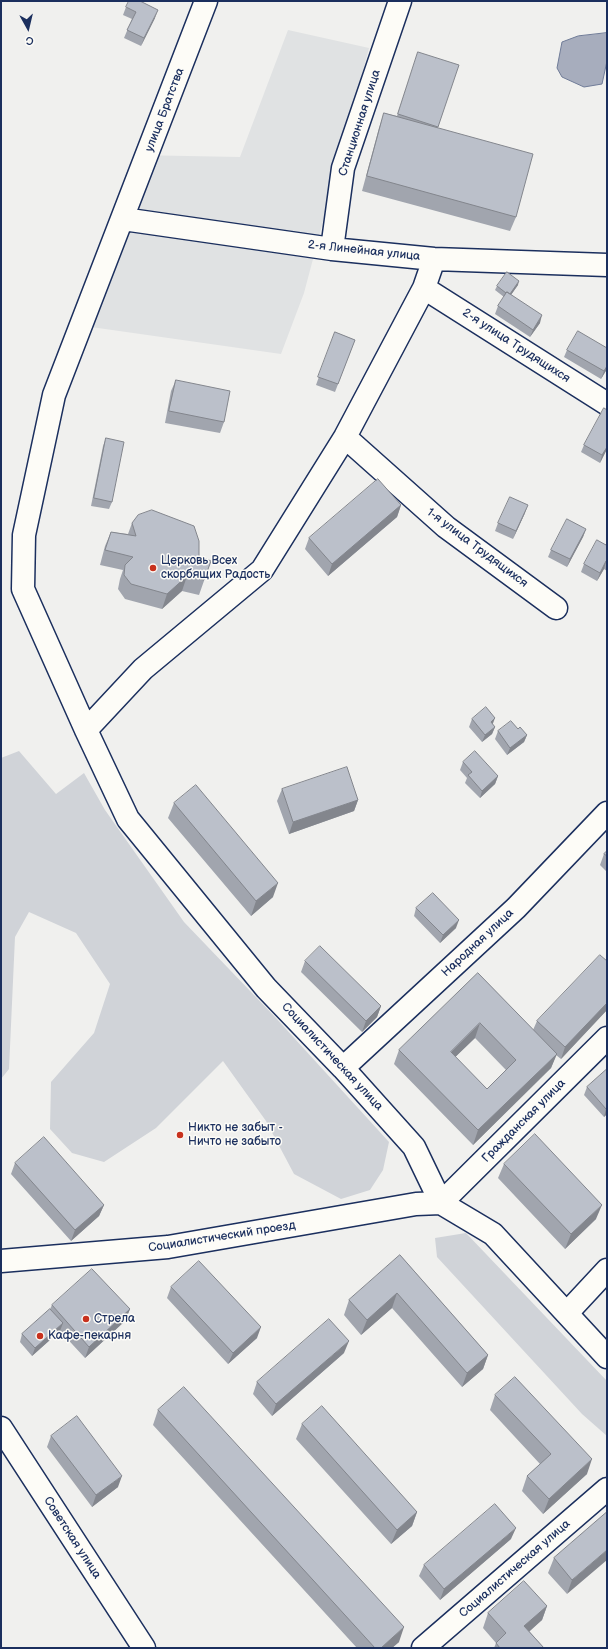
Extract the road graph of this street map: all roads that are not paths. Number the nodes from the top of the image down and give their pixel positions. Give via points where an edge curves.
1 (206, 1) edge
2 (400, 1) edge
3 (122, 219) junction
4 (332, 249) junction
5 (434, 259) junction
6 (607, 265) edge
7 (424, 288) junction
8 (607, 404) edge
9 (345, 437) junction
10 (556, 608) dead end
11 (86, 730) junction
12 (607, 812) edge
13 (607, 1038) edge
14 (344, 1068) junction
15 (441, 1204) junction
16 (1, 1261) edge
17 (607, 1270) edge
18 (567, 1312) junction
19 (607, 1357) edge
20 (1, 1428) edge
21 (607, 1489) edge
22 (430, 1642) edge
23 (144, 1648) edge

1 - 3 street, улица Братства
2 - 4 street, Станционная улица via 343,168
3 - 4 street, 2-я Линейная улица
3 - 11 street, улица Братства via 54,395 24,535 23,589
4 - 5 street, 2-я Линейная улица
5 - 6 street, 2-я Линейная улица
5 - 7 street
7 - 8 street, 2-я улица Трудящихся
7 - 9 street
9 - 10 street, 1-я улица Трудящихся via 446,527
9 - 11 street via 262,570 143,669
11 - 14 street, Социалистическая улица via 128,819 266,988
12 - 14 street, Народная улица via 516,908
13 - 15 street, Гражданская улица
14 - 15 street, Социалистическая улица via 414,1147
15 - 16 street, Социалистический проезд via 416,1204 168,1247
15 - 18 street via 493,1234
17 - 18 street
18 - 19 street
20 - 23 street, Советская улица
21 - 22 street, Социалистическая улица

